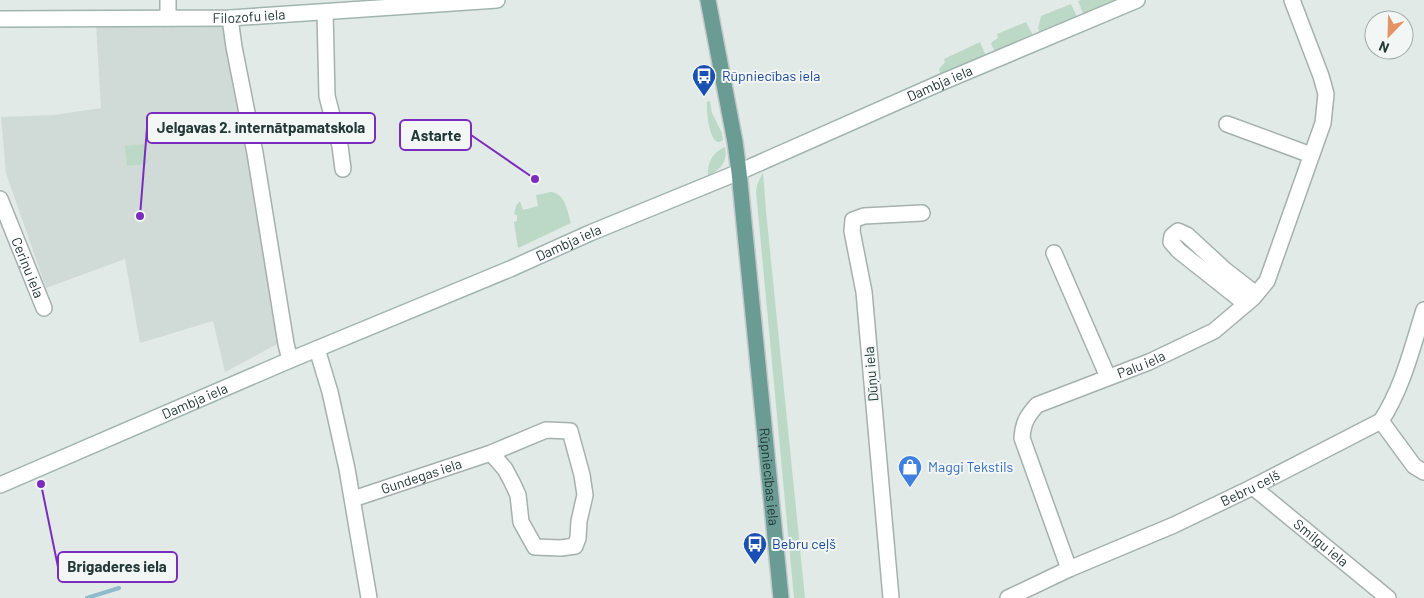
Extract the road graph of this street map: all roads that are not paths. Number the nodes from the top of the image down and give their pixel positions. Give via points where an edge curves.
1 (168, 0) edge
2 (497, 0) edge
3 (708, 0) edge
4 (1137, 0) edge
5 (1292, 0) edge
6 (325, 12) junction
7 (168, 18) junction
8 (230, 18) junction
9 (0, 19) edge
10 (1227, 124) dead end
11 (1311, 155) junction
12 (343, 169) dead end
13 (739, 172) junction
14 (0, 199) edge
15 (922, 213) dead end
16 (1054, 253) dead end
17 (1251, 299) junction
18 (44, 308) dead end
19 (1424, 310) edge
20 (317, 349) junction
21 (290, 360) junction
22 (1108, 377) junction
23 (1381, 420) junction
24 (491, 453) junction
25 (1424, 472) edge
26 (0, 485) edge
27 (1253, 487) junction
28 (353, 499) junction
29 (1069, 569) junction
30 (368, 598) edge
31 (780, 598) edge
32 (891, 598) edge
33 (1008, 598) edge
34 (1388, 598) edge

1 - 7 street
2 - 6 street, Filozofu iela
3 - 13 main road, Rūpniecības iela
4 - 13 street, Dambja iela
5 - 11 street, Palu iela via 1326,94 1323,123
6 - 8 street, Filozofu iela
6 - 12 street via 327,96
7 - 8 street, Filozofu iela
7 - 9 street, Filozofu iela
8 - 21 street
10 - 11 street
11 - 17 street, Palu iela via 1267,281
13 - 20 street, Dambja iela
13 - 31 main road, Rūpniecības iela
14 - 18 street, Ceriņu iela
15 - 32 street, Dūņu iela via 864,216 853,220 852,231 864,292
16 - 22 street
17 - 17 street via 1178,251 1171,242 1172,236 1178,231 1187,235
17 - 22 street, Palu iela via 1214,332
19 - 23 street via 1400,387
20 - 21 street, Dambja iela
20 - 28 street via 330,392
21 - 26 street, Dambja iela
22 - 29 street, Palu iela via 1037,405 1028,414 1023,427 1022,438
23 - 25 street via 1414,466
23 - 27 street, Bebru ceļš
24 - 24 street, Gundegas iela via 546,430 570,431 585,495 575,546 534,547 521,522 518,494 505,469
24 - 28 street, Gundegas iela
27 - 29 street, Bebru ceļš via 1174,525
27 - 34 street, Smilgu iela
28 - 30 street
29 - 33 street, Bebru ceļš

